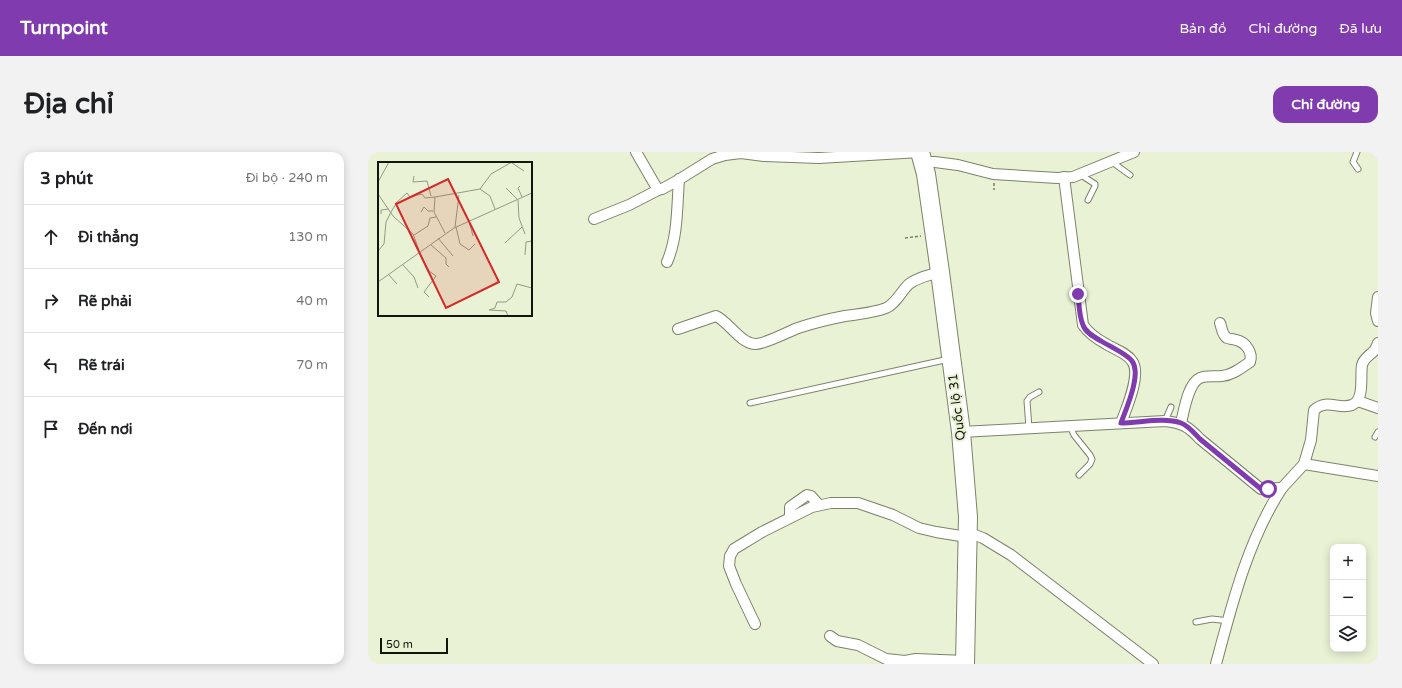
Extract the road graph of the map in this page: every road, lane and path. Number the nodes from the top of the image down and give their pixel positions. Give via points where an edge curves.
1 (636, 152) edge
2 (1134, 152) edge
3 (1357, 152) edge
4 (921, 155) edge
5 (1112, 162) junction
6 (1358, 169) dead end
7 (1080, 174) junction
8 (1130, 175) dead end
9 (1064, 177) junction
10 (679, 179) junction
11 (658, 190) junction
12 (1088, 200) dead end
13 (594, 219) dead end
14 (934, 234) junction
15 (905, 238) dead end
16 (667, 262) dead end
17 (940, 272) junction
18 (1378, 297) edge
19 (1378, 322) edge
20 (1220, 323) dead end
21 (678, 329) dead end
22 (1378, 343) edge
23 (952, 358) junction
24 (1039, 392) dead end
25 (1358, 401) junction
26 (750, 403) dead end
27 (1171, 407) dead end
28 (1378, 411) edge
29 (1165, 421) junction
30 (1121, 423) junction
31 (1181, 423) junction
32 (1070, 426) junction
33 (1028, 428) junction
34 (961, 432) junction
35 (1304, 464) junction
36 (1079, 475) dead end
37 (1378, 476) edge
38 (1282, 488) junction
39 (1261, 489) junction
40 (1271, 505) junction
41 (967, 535) junction
42 (1229, 621) junction
43 (1196, 622) dead end
44 (755, 624) dead end
45 (830, 636) dead end
46 (965, 662) edge
47 (1153, 664) edge
48 (1216, 664) edge

1 - 11 street
2 - 5 street
3 - 6 lane via 1353,162
4 - 9 street via 935,162 993,174
4 - 10 street via 819,158 740,153 712,159
4 - 14 highway, Quốc lộ 31
5 - 7 street
5 - 8 lane
7 - 9 street
7 - 12 lane via 1095,184
9 - 30 street via 1083,325 1096,338 1127,356 1135,367 1135,378
10 - 11 street
10 - 16 street via 675,231
11 - 13 street
14 - 15 path
14 - 17 highway, Quốc lộ 31
17 - 21 street via 909,284 888,307 826,320 754,344 716,316
17 - 23 highway, Quốc lộ 31
18 - 19 street
20 - 31 street via 1227,338 1244,343 1250,353 1250,362 1233,373 1200,378 1195,382
22 - 25 street via 1362,364
23 - 26 lane
23 - 34 highway, Quốc lộ 31
24 - 33 lane via 1027,401
25 - 28 street
25 - 35 street via 1348,406 1325,404 1314,410 1311,440
27 - 29 lane
29 - 30 street
29 - 31 street
30 - 32 street
31 - 39 street
32 - 33 street
32 - 36 lane via 1092,459
33 - 34 street
34 - 41 highway, Quốc lộ 31 via 968,517
35 - 37 street
35 - 38 street
38 - 39 street
38 - 40 street
39 - 40 street
40 - 42 street via 1244,568
41 - 44 street via 919,528 893,515 858,503 831,503 812,507 762,532 734,549 730,556 729,566 733,578
41 - 46 highway, Quốc lộ 31
41 - 47 street via 983,538 1010,555
42 - 43 lane via 1212,619
42 - 48 street
45 - 46 street via 858,645 886,659

